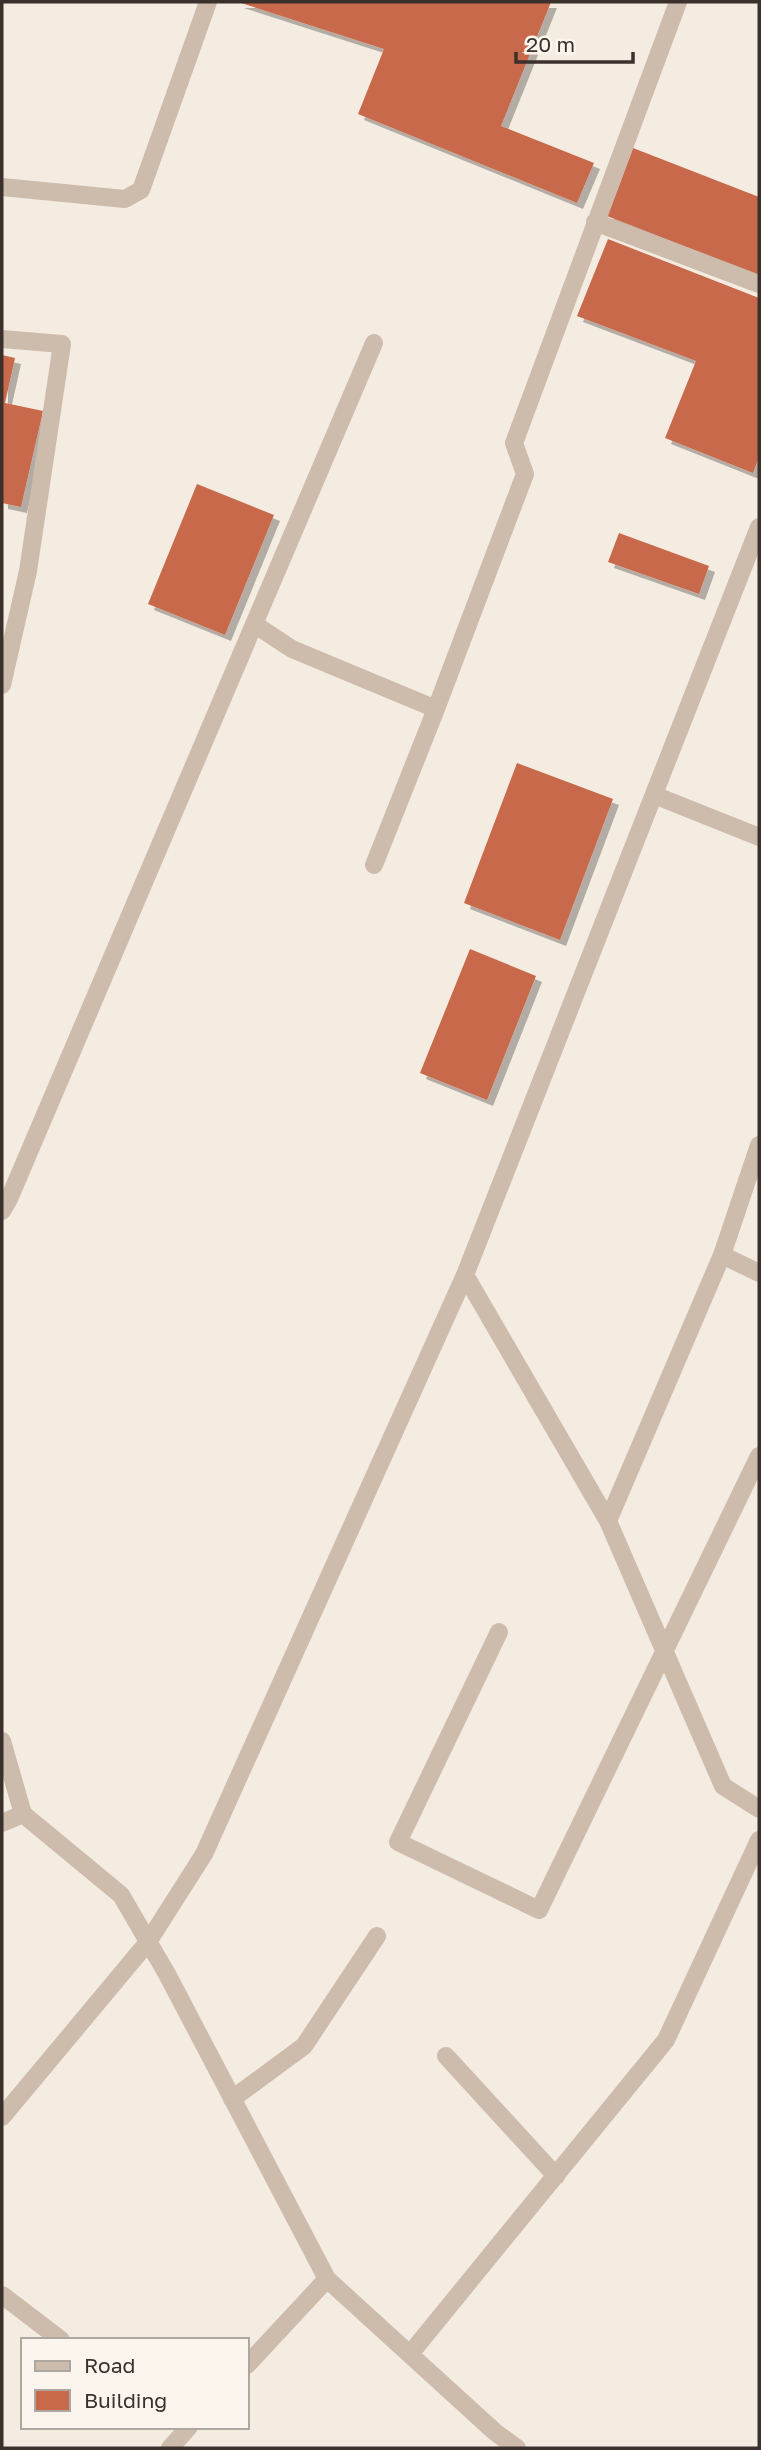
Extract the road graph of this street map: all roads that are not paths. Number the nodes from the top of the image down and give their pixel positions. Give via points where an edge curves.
1 (208, 2) edge
2 (678, 2) edge
3 (2, 187) edge
4 (596, 222) junction
5 (759, 284) edge
6 (2, 339) edge
7 (374, 343) dead end
8 (759, 527) edge
9 (254, 624) junction
10 (2, 685) edge
11 (436, 709) junction
12 (654, 795) junction
13 (759, 837) edge
14 (374, 864) dead end
15 (759, 1145) edge
16 (2, 1211) edge
17 (722, 1255) junction
18 (759, 1273) edge
19 (465, 1275) junction
20 (759, 1456) edge
21 (608, 1521) junction
22 (499, 1632) dead end
23 (665, 1651) junction
24 (2, 1741) edge
25 (759, 1809) edge
26 (23, 1814) junction
27 (2, 1823) edge
28 (759, 1840) edge
29 (377, 1936) dead end
30 (148, 1942) junction
31 (446, 2056) dead end
32 (232, 2099) junction
33 (2, 2118) edge
34 (556, 2176) junction
35 (327, 2278) junction
36 (2, 2295) edge
37 (58, 2338) edge
38 (410, 2354) junction
39 (248, 2364) edge
40 (183, 2429) edge
41 (170, 2448) edge
42 (517, 2448) edge

1 - 3 street via 141,190 125,199
2 - 4 street
4 - 5 street
4 - 11 street via 513,443 525,474
6 - 10 street via 62,344 28,571
7 - 9 street
8 - 12 street
9 - 11 street via 292,649
9 - 16 street
11 - 14 street
12 - 13 street
12 - 19 street
15 - 17 street
17 - 18 street
17 - 21 street
19 - 21 street
19 - 30 street via 204,1854
20 - 23 street
21 - 23 street
22 - 23 street via 398,1842 539,1910
23 - 25 street via 723,1786
24 - 26 street
26 - 27 street
26 - 30 street via 121,1895
28 - 34 street via 666,2040
29 - 32 street via 304,2046
30 - 32 street
30 - 33 street
31 - 34 street
32 - 35 street
34 - 38 street
35 - 38 street
35 - 39 street
36 - 37 street
38 - 42 street
40 - 41 street

